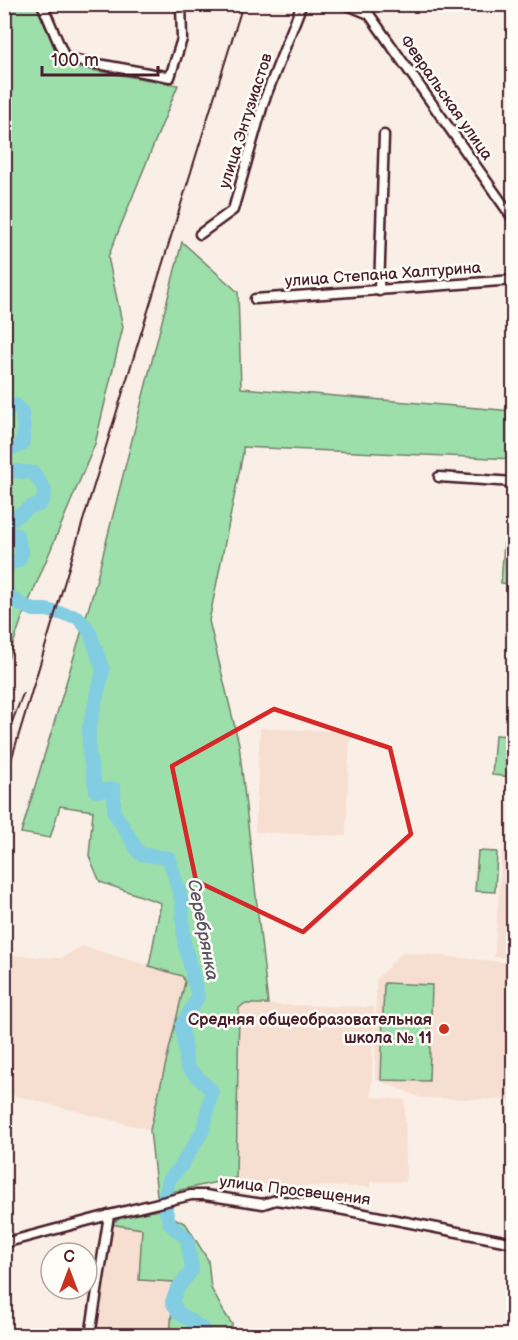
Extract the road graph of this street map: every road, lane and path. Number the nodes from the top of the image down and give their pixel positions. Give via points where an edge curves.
1 (42, 4) edge
2 (181, 4) edge
3 (302, 4) edge
4 (345, 4) edge
5 (384, 135) dead end
6 (513, 220) edge
7 (200, 234) dead end
8 (513, 280) edge
9 (379, 291) junction
10 (255, 299) dead end
11 (439, 477) dead end
12 (513, 482) edge
13 (109, 1215) junction
14 (4, 1243) edge
15 (513, 1243) edge
16 (90, 1335) edge

1 - 2 street via 65,58 170,77 182,39
3 - 7 street, улица Энтузиастов via 264,101 233,210
4 - 6 street, Февральская улица via 369,14
5 - 9 street
8 - 9 street, улица Степана Халтурина
9 - 10 street, улица Степана Халтурина
11 - 12 street
13 - 14 street, улица Просвещения
13 - 15 street, улица Просвещения via 206,1195 339,1209
13 - 16 street

